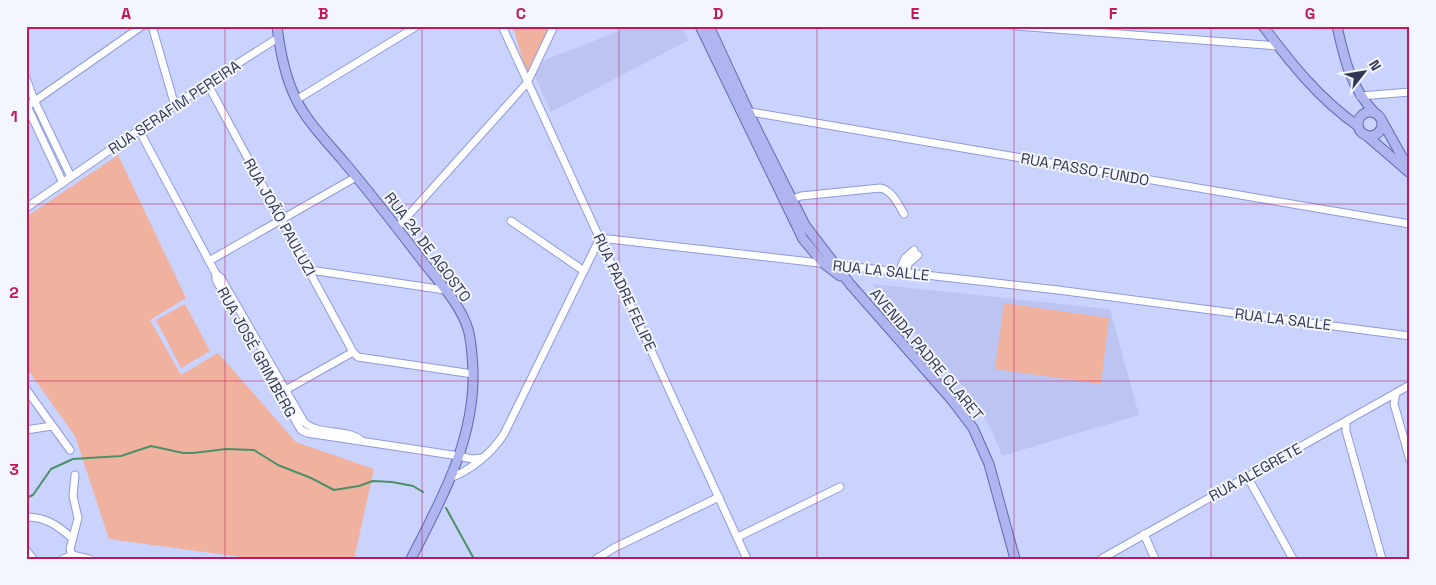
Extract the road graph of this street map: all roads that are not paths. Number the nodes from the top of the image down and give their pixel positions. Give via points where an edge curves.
1 (142, 26) edge
2 (152, 26) edge
3 (277, 26) edge
4 (417, 26) edge
5 (502, 26) edge
6 (554, 26) edge
7 (700, 26) edge
8 (708, 26) edge
9 (1015, 26) edge
10 (1263, 26) edge
11 (1337, 26) edge
12 (278, 38) junction
13 (1278, 46) junction
14 (26, 78) edge
15 (527, 82) junction
16 (207, 83) junction
17 (1410, 92) edge
18 (736, 94) junction
19 (1361, 98) junction
20 (296, 100) junction
21 (28, 104) edge
22 (175, 106) junction
23 (1374, 112) junction
24 (749, 115) junction
25 (1360, 119) junction
26 (1382, 121) junction
27 (139, 130) junction
28 (1365, 135) junction
29 (1399, 151) junction
30 (1391, 158) junction
31 (1410, 172) edge
32 (71, 177) junction
33 (356, 177) junction
34 (62, 183) junction
35 (792, 199) junction
36 (26, 208) edge
37 (904, 214) dead end
38 (282, 221) junction
39 (511, 221) dead end
40 (1410, 224) edge
41 (397, 228) junction
42 (600, 238) junction
43 (916, 253) dead end
44 (209, 261) junction
45 (823, 264) junction
46 (836, 266) junction
47 (310, 270) junction
48 (584, 271) junction
49 (902, 272) junction
50 (850, 284) junction
51 (445, 290) junction
52 (1410, 336) edge
53 (353, 352) junction
54 (473, 374) junction
55 (1410, 385) edge
56 (26, 389) edge
57 (283, 391) junction
58 (1396, 393) junction
59 (1346, 422) junction
60 (52, 426) junction
61 (26, 430) edge
62 (70, 450) dead end
63 (459, 456) junction
64 (482, 458) junction
65 (1410, 460) edge
66 (75, 476) dead end
67 (1247, 476) junction
68 (450, 478) junction
69 (840, 487) dead end
70 (719, 497) junction
71 (26, 516) edge
72 (1144, 534) junction
73 (738, 537) junction
74 (72, 538) junction
75 (26, 550) edge
76 (72, 555) junction
77 (32, 559) edge
78 (63, 559) edge
79 (89, 559) edge
80 (411, 559) edge
81 (596, 559) edge
82 (747, 559) edge
83 (1016, 559) edge
84 (1100, 559) edge
85 (1155, 559) edge
86 (1292, 559) edge
87 (1382, 559) edge

1 - 21 street
2 - 22 street
3 - 12 main road, RUA 24 DE AGOSTO
4 - 20 street
5 - 15 street, RUA PADRE FELIPE
6 - 15 street
7 - 18 main road, AVENIDA PADRE CLARET
8 - 18 main road, AVENIDA PADRE CLARET
9 - 13 street
10 - 13 main road
11 - 19 main road
12 - 16 street, RUA SERAFIM PEREIRA
12 - 20 main road, RUA 24 DE AGOSTO
13 - 25 main road via 1316,91 1343,116
14 - 21 street
15 - 41 street
15 - 42 street, RUA PADRE FELIPE
16 - 22 street, RUA SERAFIM PEREIRA
16 - 38 street, RUA JOÃO PAULUZI
17 - 19 street
18 - 24 main road, AVENIDA PADRE CLARET
19 - 23 main road
19 - 25 main road
20 - 33 main road, RUA 24 DE AGOSTO
21 - 32 street
21 - 34 street
22 - 27 street, RUA SERAFIM PEREIRA
23 - 25 main road via 1366,112
23 - 26 main road
24 - 35 main road, AVENIDA PADRE CLARET
24 - 40 street, RUA PASSO FUNDO
24 - 45 main road, AVENIDA PADRE CLARET via 803,238
25 - 28 main road via 1360,130
26 - 28 main road via 1380,132 1373,136
26 - 29 main road
27 - 32 street, RUA SERAFIM PEREIRA
27 - 44 street, RUA JOSÉ GRIMBERG
28 - 30 main road
29 - 30 main road
29 - 31 main road
30 - 31 main road
32 - 34 street, RUA SERAFIM PEREIRA
33 - 38 street
33 - 41 main road, RUA 24 DE AGOSTO
34 - 36 street, RUA SERAFIM PEREIRA
35 - 37 street via 880,188 887,189
35 - 46 main road, AVENIDA PADRE CLARET via 813,237
38 - 44 street
38 - 47 street, RUA JOÃO PAULUZI
39 - 48 street
41 - 51 main road, RUA 24 DE AGOSTO
42 - 45 street, RUA LA SALLE
42 - 48 street
42 - 70 street, RUA PADRE FELIPE
43 - 49 street via 904,258
44 - 57 street, RUA JOSÉ GRIMBERG
45 - 46 street, RUA LA SALLE
45 - 50 main road, AVENIDA PADRE CLARET
46 - 49 street, RUA LA SALLE
46 - 50 main road, AVENIDA PADRE CLARET
47 - 51 street
47 - 53 street, RUA JOÃO PAULUZI
48 - 64 street via 504,434
49 - 52 street, RUA LA SALLE
50 - 83 main road, AVENIDA PADRE CLARET via 951,398 973,428 989,464
51 - 54 main road, RUA 24 DE AGOSTO via 468,329
53 - 54 street via 358,357
53 - 57 street
54 - 63 main road, RUA 24 DE AGOSTO via 470,416
55 - 58 street, RUA ALEGRETE
56 - 60 street
57 - 63 street, RUA JOSÉ GRIMBERG via 302,426 317,435
58 - 59 street, RUA ALEGRETE
58 - 65 street via 1394,404
59 - 67 street, RUA ALEGRETE
59 - 87 street
60 - 61 street
60 - 62 street
63 - 64 street
63 - 68 main road, RUA 24 DE AGOSTO
64 - 68 street
66 - 74 street via 73,496 78,518
67 - 72 street, RUA ALEGRETE
67 - 86 street
68 - 80 main road, RUA 24 DE AGOSTO
69 - 73 street
70 - 73 street, RUA PADRE FELIPE
70 - 81 street
71 - 74 street via 51,521
72 - 84 street, RUA ALEGRETE
72 - 85 street
73 - 82 street, RUA PADRE FELIPE
74 - 76 street
75 - 77 street
76 - 78 street
76 - 79 street

